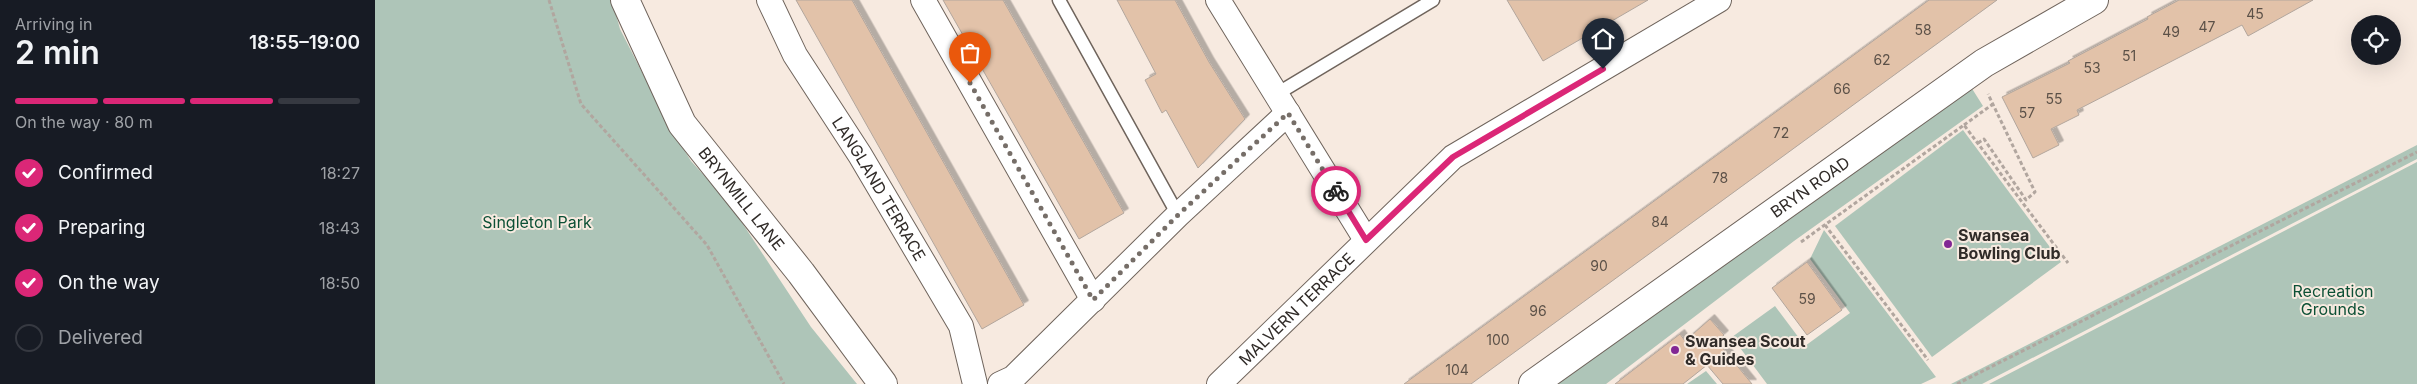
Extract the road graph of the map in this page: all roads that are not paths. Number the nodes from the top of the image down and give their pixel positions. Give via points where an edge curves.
1 (625, 0) edge
2 (769, 0) edge
3 (923, 0) edge
4 (1059, 0) edge
5 (1218, 0) edge
6 (1433, 0) edge
7 (1719, 0) edge
8 (2081, 4) edge
9 (1282, 104) junction
10 (1178, 215) junction
11 (1366, 240) junction
12 (1093, 300) junction
13 (883, 384) edge
14 (975, 384) edge
15 (1000, 384) edge
16 (1219, 384) edge
17 (1533, 384) edge

1 - 13 street, BRYNMILL LANE via 683,124 801,273
2 - 14 street, LANGLAND TERRACE via 795,55 860,155 961,326
3 - 12 street
4 - 10 lane
5 - 9 street
6 - 9 lane
7 - 11 street, MALVERN TERRACE via 1453,157
8 - 17 street, BRYN ROAD via 1976,69
9 - 10 street
9 - 11 street
10 - 12 street
11 - 16 street, MALVERN TERRACE
12 - 15 street via 1013,378

